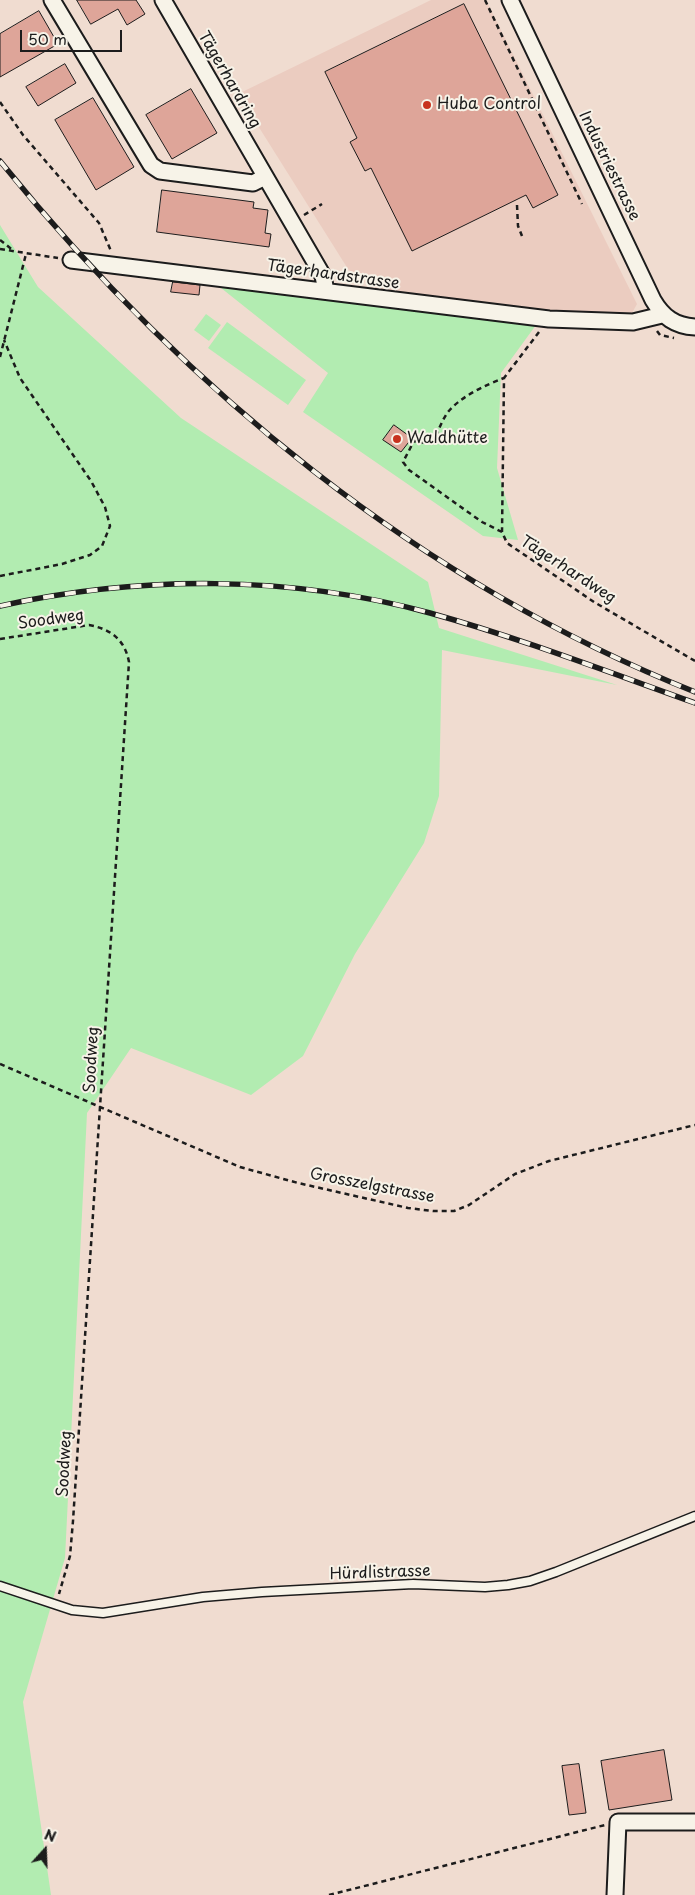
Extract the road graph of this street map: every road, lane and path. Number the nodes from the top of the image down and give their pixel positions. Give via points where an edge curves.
1 (52, 0) edge
2 (163, 0) edge
3 (485, 0) edge
4 (510, 0) edge
5 (0, 102) edge
6 (265, 177) junction
7 (322, 204) dead end
8 (582, 204) dead end
9 (517, 205) dead end
10 (292, 222) junction
11 (522, 236) dead end
12 (0, 240) edge
13 (0, 249) edge
14 (15, 252) junction
15 (26, 254) junction
16 (71, 260) joint
17 (114, 264) junction
18 (326, 290) junction
19 (662, 315) junction
20 (549, 320) junction
21 (695, 327) edge
22 (4, 340) junction
23 (0, 357) edge
24 (504, 378) junction
25 (502, 532) junction
26 (0, 576) edge
27 (0, 639) edge
28 (695, 661) edge
29 (0, 1064) edge
30 (101, 1107) junction
31 (695, 1125) edge
32 (695, 1516) edge
33 (0, 1586) edge
34 (55, 1605) junction
35 (618, 1822) junction
36 (695, 1822) edge
37 (329, 1895) edge
38 (614, 1895) edge

1 - 6 street via 151,165 160,171 253,183
2 - 6 street, Tägerhardring
3 - 8 path
4 - 19 street, Industriestrasse
5 - 17 path via 23,136 99,223
6 - 10 street, Tägerhardring
7 - 10 path
9 - 11 path
10 - 18 street, Tägerhardring via 323,276
12 - 14 path
13 - 14 path
14 - 15 path
15 - 16 path
15 - 22 path
16 - 17 street, Tägerhardstrasse
17 - 18 street, Tägerhardstrasse
18 - 20 street, Tägerhardstrasse
19 - 20 street, Tägerhardstrasse via 633,322
19 - 21 street
20 - 24 path
22 - 23 path
22 - 26 path via 20,378 91,481 105,507 110,526 102,546 90,555
24 - 25 path, Tägerhardweg
24 - 25 path via 460,402 447,413 434,440 426,443 414,441 402,462 474,516
25 - 28 path, Tägerhardweg via 506,543 594,602
27 - 30 path, Soodweg via 90,625 113,634 124,645 128,657
29 - 30 path, Grosszelgstrasse
30 - 31 path, Grosszelgstrasse via 240,1167 298,1183 433,1211 454,1211 469,1206 516,1174 550,1161
30 - 34 path, Soodweg via 73,1521 66,1573
32 - 34 lane, Hürdlistrasse via 556,1572 508,1585 413,1584 271,1592 203,1597 103,1613 81,1612
33 - 34 lane, Hürdlistrasse
35 - 36 street
35 - 37 path
35 - 38 street

